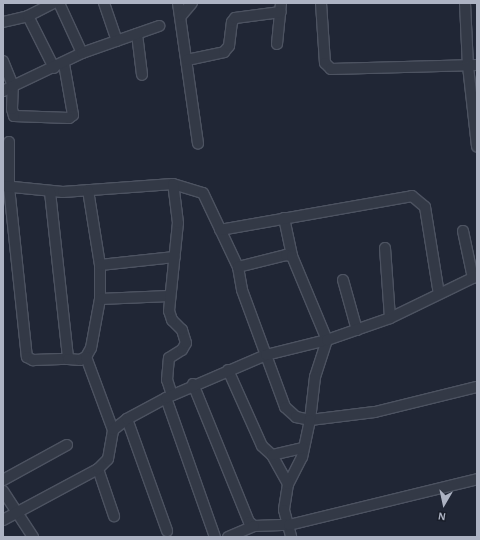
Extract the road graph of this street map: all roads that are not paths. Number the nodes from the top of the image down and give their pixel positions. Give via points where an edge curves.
1 (54, 3) edge
2 (59, 3) edge
3 (104, 3) edge
4 (178, 3) edge
5 (192, 3) edge
6 (321, 3) edge
7 (465, 3) edge
8 (284, 5) edge
9 (28, 16) junction
10 (181, 16) junction
11 (3, 22) edge
12 (159, 26) dead end
13 (136, 34) junction
14 (117, 41) junction
15 (277, 44) dead end
16 (82, 53) junction
17 (187, 60) junction
18 (3, 61) edge
19 (64, 64) junction
20 (472, 65) edge
21 (54, 68) junction
22 (142, 75) dead end
23 (13, 86) junction
24 (3, 91) edge
25 (9, 142) dead end
26 (198, 144) dead end
27 (477, 146) edge
28 (173, 184) junction
29 (6, 187) edge
30 (88, 190) junction
31 (50, 192) junction
32 (425, 202) dead end
33 (284, 218) junction
34 (220, 230) junction
35 (463, 231) dead end
36 (385, 248) dead end
37 (292, 256) junction
38 (175, 257) junction
39 (100, 265) junction
40 (238, 267) junction
41 (475, 277) edge
42 (343, 280) dead end
43 (439, 294) junction
44 (169, 296) junction
45 (100, 299) junction
46 (390, 318) junction
47 (357, 330) junction
48 (327, 340) junction
49 (266, 355) junction
50 (86, 357) junction
51 (68, 359) junction
52 (228, 370) junction
53 (194, 384) junction
54 (477, 387) edge
55 (169, 396) junction
56 (127, 420) junction
57 (310, 420) junction
58 (113, 430) junction
59 (67, 445) dead end
60 (303, 448) junction
61 (272, 455) junction
62 (98, 469) junction
63 (477, 479) edge
64 (3, 480) edge
65 (288, 484) junction
66 (3, 490) edge
67 (16, 514) junction
68 (114, 516) dead end
69 (3, 520) edge
70 (290, 525) junction
71 (254, 526) junction
72 (167, 531) dead end
73 (33, 537) edge
74 (215, 537) edge
75 (231, 537) edge
76 (290, 537) edge

1 - 9 street
2 - 16 street
3 - 14 street
4 - 10 street
5 - 10 street
6 - 20 street via 325,63 331,69
7 - 20 street
8 - 15 street
8 - 17 street via 235,18 232,22 229,46 224,52
9 - 11 street
9 - 21 street
10 - 17 street
12 - 13 street
13 - 14 street
13 - 22 street
14 - 16 street
16 - 19 street
17 - 26 street
18 - 23 street
19 - 21 street
19 - 23 street via 74,109 69,118 14,116
20 - 27 street
21 - 23 street
23 - 24 street
25 - 29 street
28 - 30 street
28 - 34 street via 203,193
28 - 38 street via 178,223
29 - 31 street
29 - 51 street via 27,357 38,361
30 - 31 street
30 - 39 street
31 - 51 street
32 - 43 street
33 - 34 street
33 - 37 street
33 - 43 street via 412,196 425,207
34 - 40 street
35 - 41 street
36 - 46 street
37 - 40 street via 286,255
37 - 48 street
38 - 39 street
38 - 44 street
39 - 45 street
40 - 49 street via 242,290
41 - 43 street
42 - 47 street
43 - 46 street
44 - 45 street
44 - 55 street via 172,320 182,330 186,343 182,350 169,358
45 - 50 street via 91,348
46 - 47 street
47 - 48 street
48 - 49 street
48 - 57 street via 315,377
49 - 52 street
49 - 57 street via 290,413
50 - 51 street via 80,360
50 - 58 street
52 - 53 street
52 - 61 street via 262,446
53 - 55 street
53 - 71 street via 249,522
54 - 57 street via 375,412
55 - 56 street
55 - 74 street
56 - 58 street
56 - 72 street
57 - 60 street
58 - 62 street via 108,459
59 - 64 street
60 - 61 street
60 - 65 street via 298,467
61 - 65 street
62 - 67 street
62 - 68 street
63 - 70 street
65 - 70 street via 284,510
66 - 67 street
67 - 69 street
67 - 73 street
70 - 71 street
70 - 76 street
71 - 75 street

